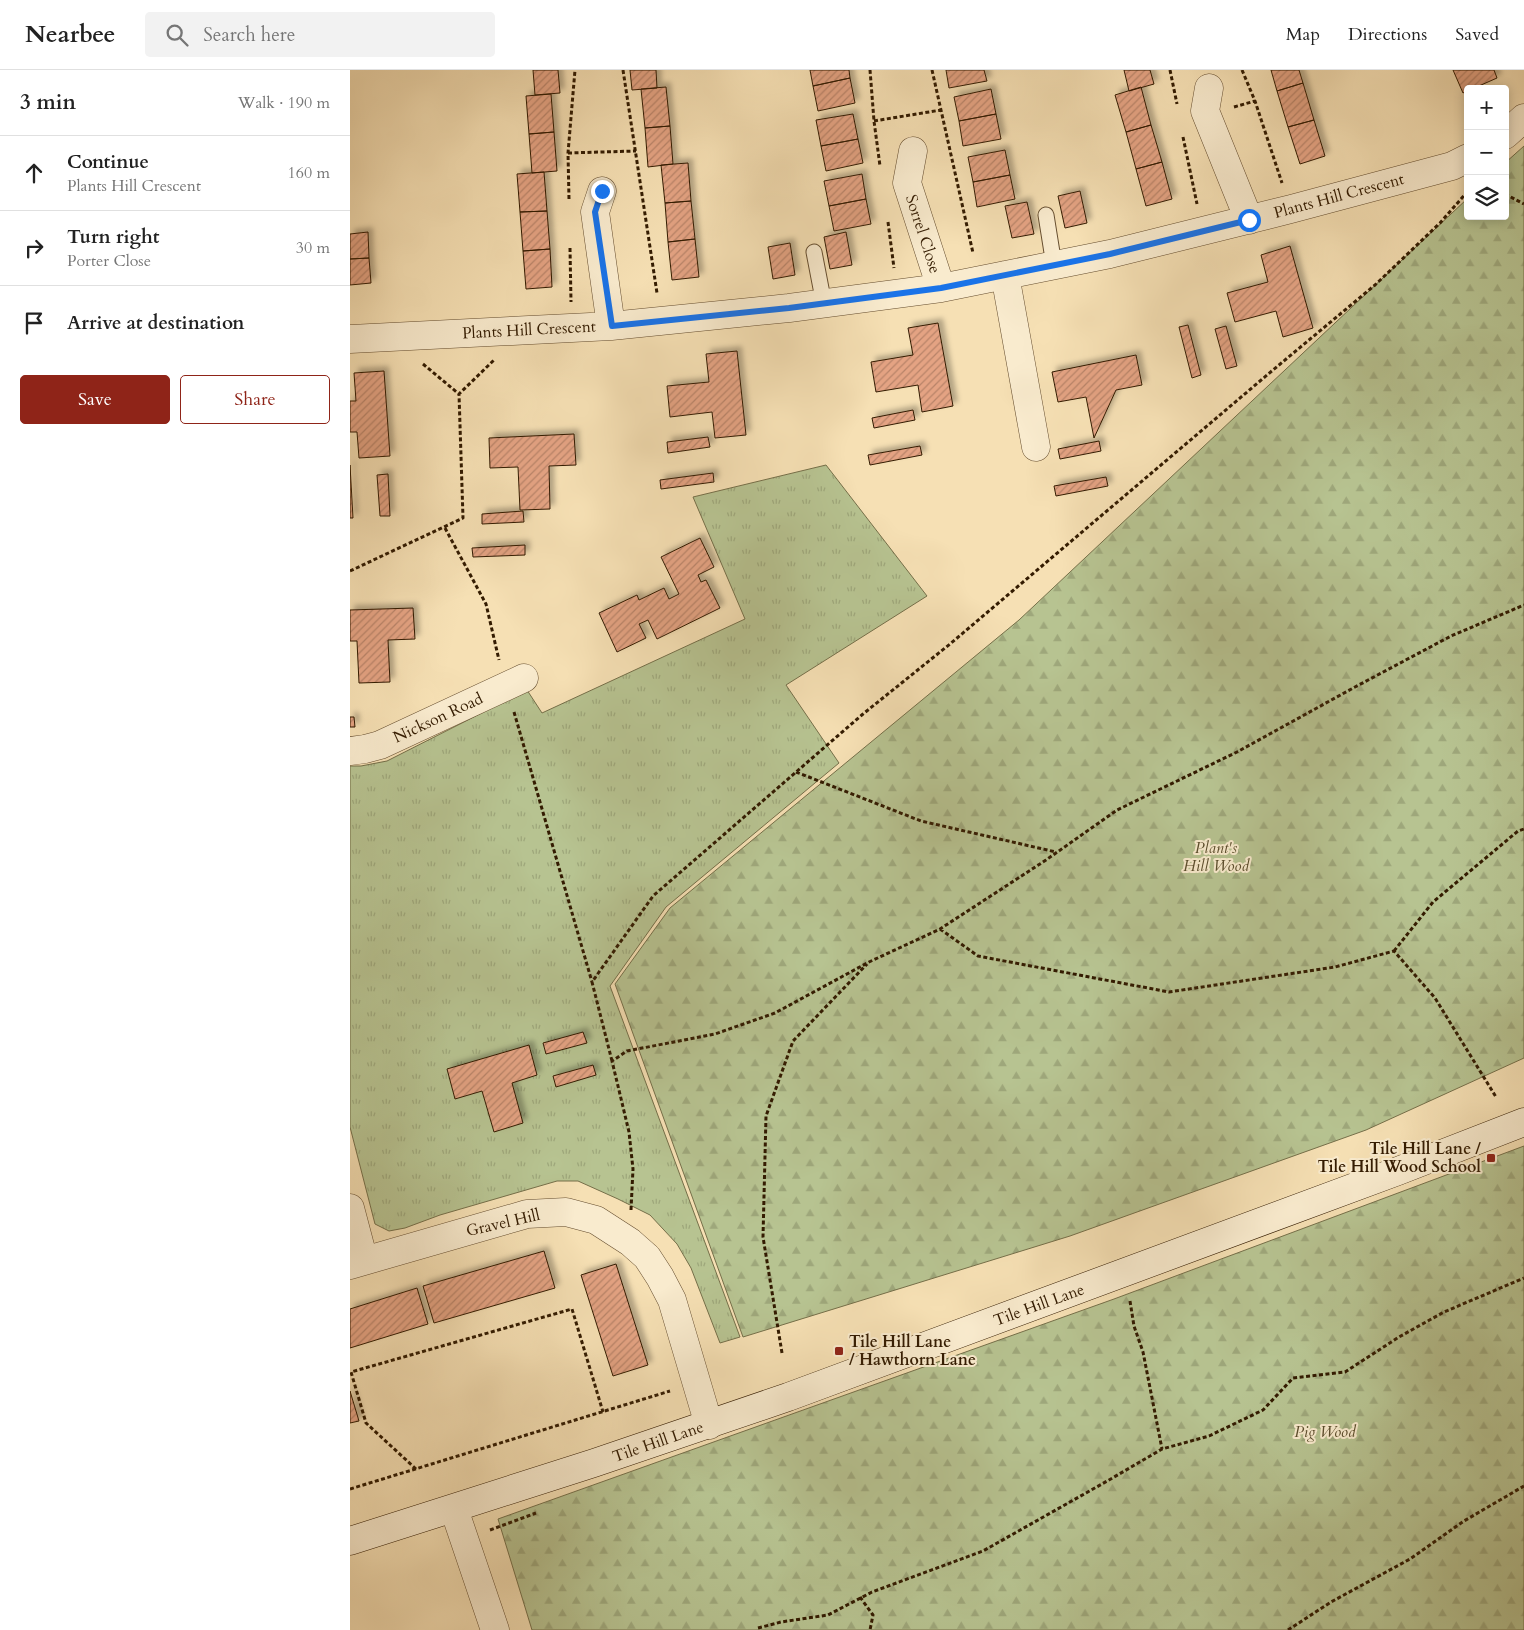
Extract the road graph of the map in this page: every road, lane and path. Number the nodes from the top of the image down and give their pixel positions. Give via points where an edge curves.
1 (623, 70) edge
2 (932, 70) edge
3 (1170, 70) edge
4 (1242, 70) edge
5 (1209, 88) dead end
6 (1178, 108) dead end
7 (941, 110) junction
8 (1524, 118) edge
9 (874, 122) dead end
10 (1509, 131) edge
11 (1183, 137) dead end
12 (636, 151) junction
13 (913, 151) dead end
14 (568, 153) dead end
15 (1464, 160) edge
16 (602, 191) dead end
17 (1464, 196) edge
18 (1509, 196) edge
19 (1524, 204) edge
20 (1291, 209) junction
21 (1046, 215) dead end
22 (1249, 220) junction
23 (1202, 232) junction
24 (814, 252) dead end
25 (1054, 266) junction
26 (992, 278) junction
27 (941, 288) junction
28 (824, 304) junction
29 (661, 321) junction
30 (612, 326) junction
31 (507, 331) junction
32 (407, 336) junction
33 (350, 338) edge
34 (459, 394) junction
35 (1036, 446) dead end
36 (445, 528) junction
37 (350, 571) edge
38 (1524, 605) edge
39 (515, 682) junction
40 (350, 750) edge
41 (796, 772) junction
42 (1524, 830) edge
43 (1056, 852) junction
44 (940, 928) junction
45 (1394, 951) junction
46 (869, 962) junction
47 (592, 982) junction
48 (612, 1061) junction
49 (1496, 1098) dead end
50 (1524, 1122) edge
51 (350, 1208) edge
52 (630, 1242) junction
53 (357, 1263) edge
54 (1524, 1278) edge
55 (1130, 1300) dead end
56 (782, 1353) dead end
57 (696, 1383) junction
58 (603, 1412) junction
59 (709, 1425) junction
60 (1162, 1449) junction
61 (416, 1469) junction
62 (1524, 1486) edge
63 (350, 1489) edge
64 (454, 1509) junction
65 (350, 1542) edge
66 (860, 1597) junction
67 (758, 1628) dead end
68 (495, 1630) edge
69 (870, 1630) edge
70 (1288, 1630) edge

1 - 12 path
2 - 7 path
3 - 6 path
4 - 20 path
5 - 22 street via 1205,111
7 - 9 path
7 - 26 path
8 - 10 street
11 - 23 path
12 - 14 path
12 - 29 path
13 - 27 street, Sorrel Close via 907,183
15 - 20 street, Plants Hill Crescent via 1452,166
16 - 30 street via 595,212
17 - 41 path via 1375,285
18 - 19 path
20 - 22 street, Plants Hill Crescent
21 - 25 lane
22 - 23 street, Plants Hill Crescent
23 - 25 street, Plants Hill Crescent
24 - 28 lane
25 - 26 street, Plants Hill Crescent
26 - 27 street, Plants Hill Crescent
26 - 35 street
27 - 28 street, Plants Hill Crescent
28 - 29 street, Plants Hill Crescent
29 - 30 street, Plants Hill Crescent
30 - 31 street, Plants Hill Crescent
31 - 32 street, Plants Hill Crescent
31 - 34 path via 507,347
32 - 33 street, Plants Hill Crescent
32 - 34 path via 408,352
34 - 36 path via 463,518
36 - 37 path
36 - 39 path via 486,604
38 - 43 path via 1451,636 1237,752 1117,810
39 - 40 street, Nickson Road via 380,745
39 - 47 path
41 - 43 path via 921,821
41 - 47 path via 653,896
42 - 45 path via 1518,831 1433,902
43 - 44 path
44 - 45 path via 978,956 1169,992 1335,967
44 - 46 path
45 - 49 path via 1435,998
46 - 48 path via 775,1012 715,1034 627,1051
46 - 56 path via 794,1041 766,1116 763,1237
47 - 48 path
48 - 52 path via 633,1169
50 - 59 street, Tile Hill Lane
51 - 53 street
52 - 53 street, Gravel Hill via 596,1220 574,1214 527,1214
52 - 57 street, Gravel Hill via 647,1257 672,1300
54 - 60 path via 1444,1312 1345,1372 1293,1378 1263,1410 1209,1436
55 - 60 path
57 - 58 path
57 - 59 street, Gravel Hill
58 - 61 path
58 - 61 path via 572,1309 351,1372 366,1423
59 - 64 street, Tile Hill Lane
60 - 66 path via 983,1551
61 - 63 path
62 - 70 path via 1464,1521 1410,1559 1331,1602
64 - 65 street, Tile Hill Lane
64 - 68 street
66 - 67 path via 828,1615
66 - 69 path via 873,1614

